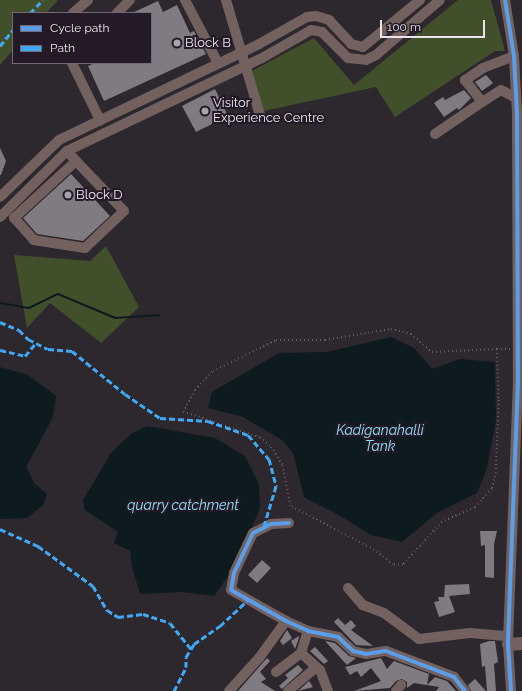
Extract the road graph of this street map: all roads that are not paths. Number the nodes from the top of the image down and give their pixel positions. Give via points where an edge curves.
1 (88, 0) edge
2 (130, 0) edge
3 (185, 0) edge
4 (226, 0) edge
5 (420, 0) edge
6 (440, 0) edge
7 (505, 0) edge
8 (74, 12) edge
9 (118, 12) edge
10 (514, 56) junction
11 (218, 63) junction
12 (72, 64) edge
13 (516, 98) junction
14 (482, 102) junction
15 (261, 118) dead end
16 (100, 120) junction
17 (435, 134) dead end
18 (67, 152) junction
19 (76, 161) junction
20 (0, 197) edge
21 (0, 217) edge
22 (289, 523) dead end
23 (348, 588) dead end
24 (286, 622) junction
25 (308, 631) junction
26 (508, 640) junction
27 (522, 643) edge
28 (301, 654) junction
29 (315, 668) junction
30 (276, 672) dead end
31 (229, 691) edge
32 (288, 691) edge
33 (328, 691) edge
34 (465, 691) edge
35 (511, 691) edge

1 - 8 street
2 - 9 street
3 - 11 street
4 - 15 street
5 - 11 street via 363,47 351,44 333,23 316,16 307,17
6 - 18 street via 371,58 348,58 324,33 315,29 262,58
7 - 10 street
10 - 13 street
10 - 14 street via 483,68 466,80
11 - 16 street
12 - 16 street
13 - 14 street via 501,90
13 - 26 street via 518,349
14 - 17 street
16 - 20 street via 58,140
18 - 19 street
18 - 21 street
19 - 19 street via 124,211 85,248 34,240 14,218
22 - 24 street via 271,524 253,533 234,573 231,590
23 - 26 street via 363,605 384,613 419,639 470,633
24 - 25 street
24 - 31 street via 259,658
25 - 28 street
25 - 34 street via 338,637 353,651 366,654 386,651 407,659 454,677
26 - 27 main road
26 - 35 street
28 - 29 street
28 - 30 street
29 - 32 street
29 - 33 street via 320,670

